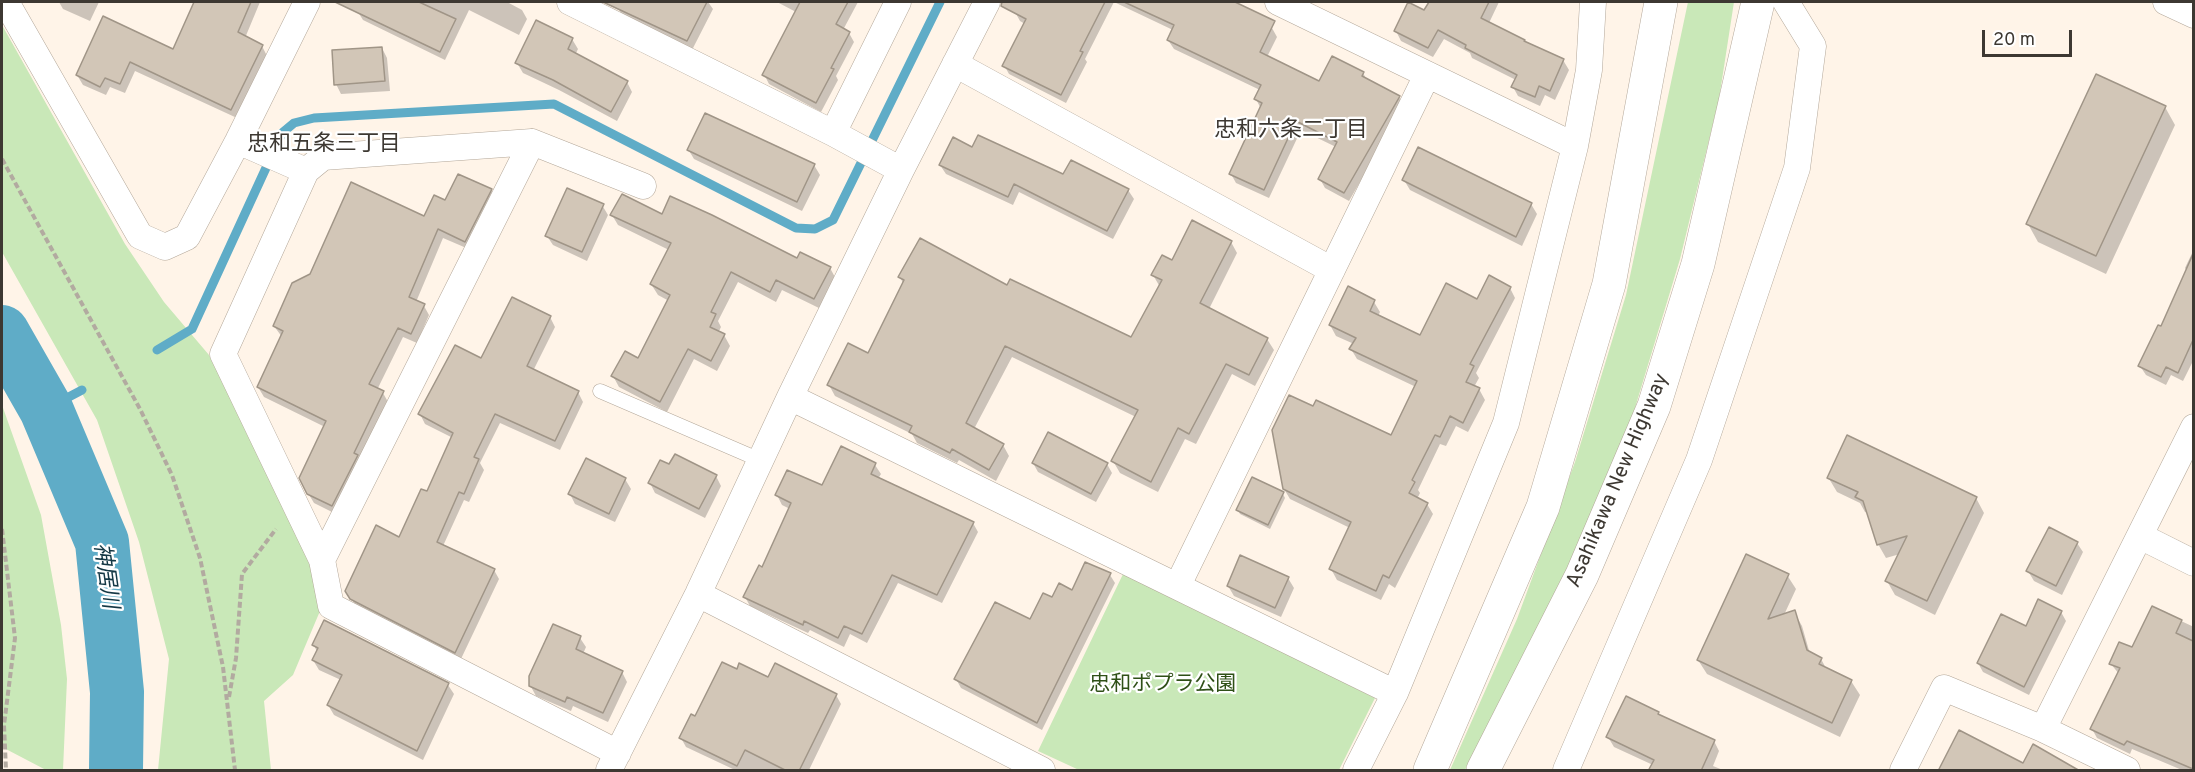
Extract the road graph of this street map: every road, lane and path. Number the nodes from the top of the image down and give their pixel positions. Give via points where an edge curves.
1 (6, 2) edge
2 (308, 2) edge
3 (570, 2) edge
4 (898, 2) edge
5 (987, 2) edge
6 (1278, 2) edge
7 (1593, 2) edge
8 (1661, 2) edge
9 (1758, 2) edge
10 (1786, 2) edge
11 (2166, 2) edge
12 (2193, 15) edge
13 (956, 64) junction
14 (1426, 75) junction
15 (833, 133) junction
16 (238, 141) junction
17 (532, 142) junction
18 (1575, 146) junction
19 (2, 159) edge
20 (891, 165) junction
21 (296, 166) junction
22 (643, 186) dead end
23 (1332, 270) junction
24 (600, 391) dead end
25 (790, 397) junction
26 (2193, 427) edge
27 (760, 460) junction
28 (2, 529) edge
29 (276, 529) dead end
30 (2140, 536) junction
31 (322, 560) junction
32 (2193, 563) edge
33 (1178, 585) junction
34 (698, 594) junction
35 (1395, 693) junction
36 (228, 703) junction
37 (2043, 729) junction
38 (614, 762) edge
39 (6, 771) edge
40 (235, 771) edge
41 (1042, 771) edge
42 (1356, 771) edge
43 (1430, 771) edge
44 (1483, 771) edge
45 (1566, 771) edge
46 (1903, 771) edge
47 (2127, 771) edge

1 - 16 street via 140,236 165,247 187,237
2 - 16 street
3 - 15 street
4 - 15 street
5 - 13 street
6 - 14 street
7 - 18 street via 1589,70
8 - 43 highway via 1609,284 1543,507
9 - 44 highway, Asahikawa New Highway via 1698,264 1654,406 1582,575
10 - 45 street via 1813,46 1797,168 1700,460
11 - 12 street
13 - 20 street
13 - 23 street
14 - 18 street
14 - 23 street
15 - 20 street
16 - 21 street
17 - 21 street via 323,157
17 - 22 street
17 - 31 street
18 - 35 street via 1506,423
19 - 36 path via 141,409 172,475 200,558
20 - 25 street
21 - 31 street via 222,354
23 - 33 street
24 - 27 lane
25 - 27 street
25 - 33 street
26 - 30 street
27 - 34 street
28 - 39 path via 15,638 4,724
29 - 36 path via 242,574 236,658
30 - 32 street
30 - 37 street
31 - 38 street via 331,606
33 - 35 street
34 - 38 street
34 - 41 street
35 - 42 street
36 - 40 path
37 - 46 street via 1944,688
37 - 47 street

